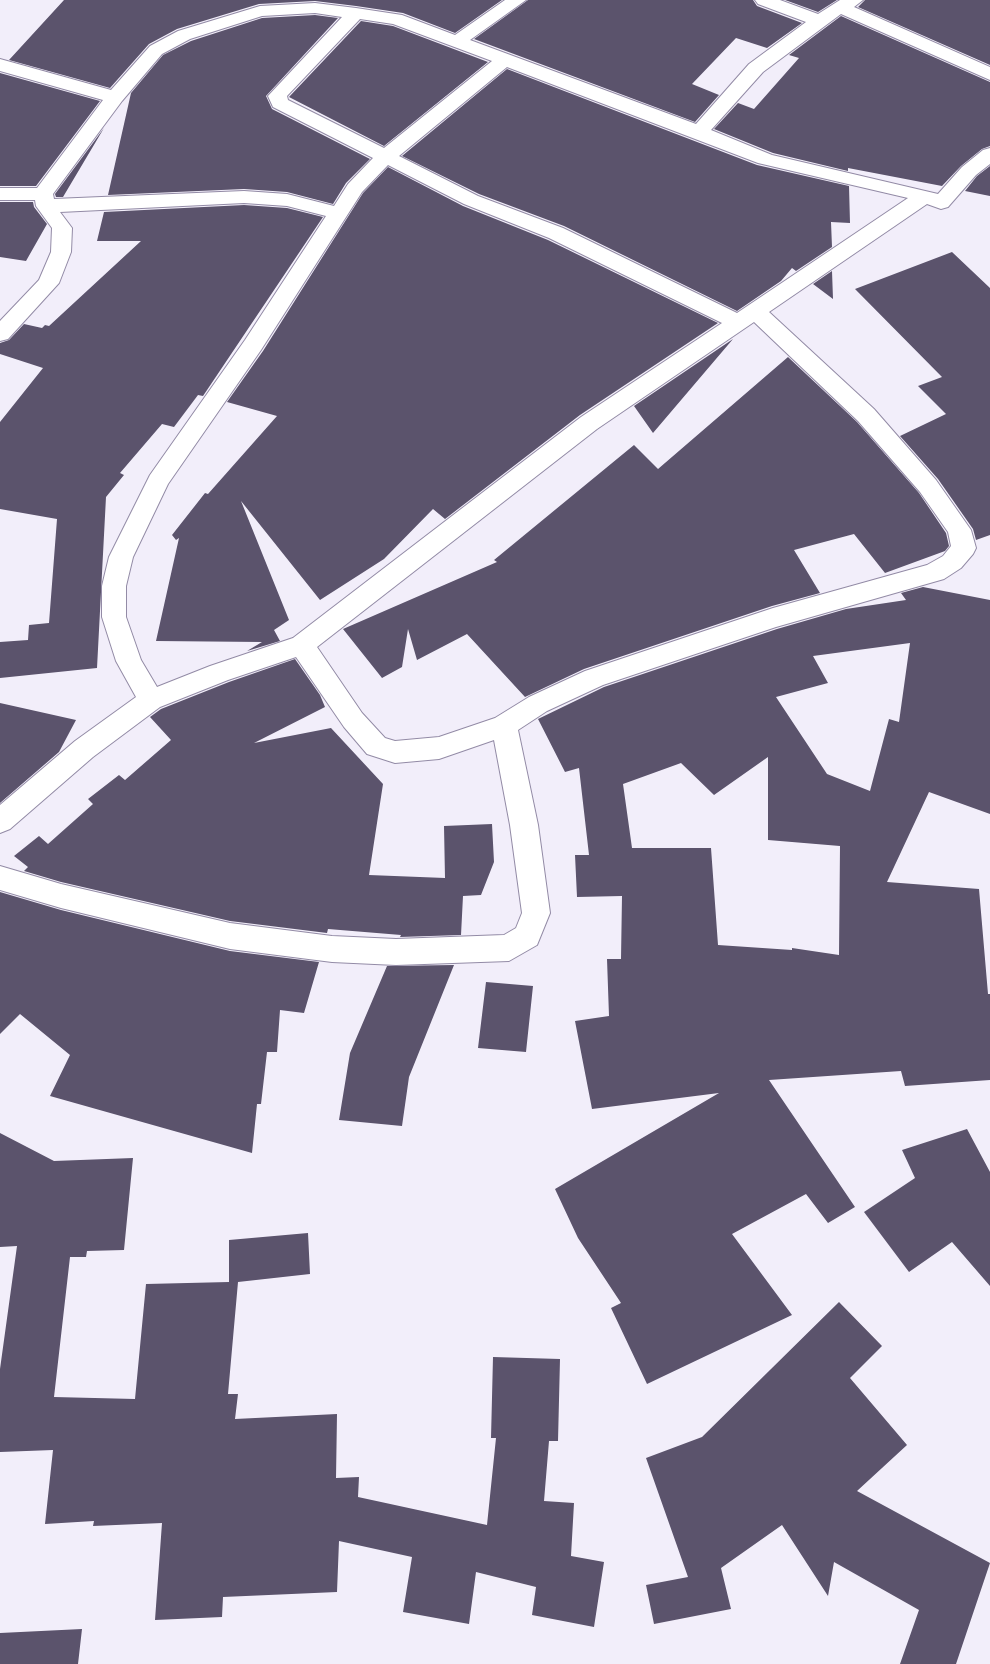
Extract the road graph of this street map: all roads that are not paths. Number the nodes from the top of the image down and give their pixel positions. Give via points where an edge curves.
1 (517, 0) edge
2 (764, 0) edge
3 (843, 3) edge
4 (314, 4) edge
5 (356, 13) junction
6 (819, 21) junction
7 (456, 42) junction
8 (503, 61) junction
9 (0, 65) edge
10 (990, 74) edge
11 (115, 97) junction
12 (699, 132) junction
13 (990, 154) edge
14 (385, 157) junction
15 (0, 194) edge
16 (925, 196) junction
17 (45, 200) junction
18 (338, 213) junction
19 (746, 316) junction
20 (0, 334) edge
21 (302, 645) junction
22 (150, 700) junction
23 (504, 726) junction
24 (0, 821) edge
25 (0, 878) edge

1 - 7 street
2 - 6 street
3 - 6 street
3 - 10 street
4 - 5 street
4 - 11 street via 260,11 184,35 156,50
5 - 7 street via 396,19
5 - 14 street via 277,96 280,103
6 - 12 street via 756,68
7 - 8 street
8 - 12 street
8 - 14 street
9 - 11 street
11 - 17 street
12 - 16 street via 765,160
13 - 16 street via 969,171 940,203
14 - 18 street via 355,188
14 - 19 street via 471,200 556,233
15 - 17 street
16 - 19 street
17 - 18 street via 244,197 287,200
17 - 20 street via 62,228 61,252 48,283
18 - 22 street via 253,345 158,481 121,557 114,586 114,617 128,661
19 - 21 street via 589,423
19 - 23 street via 866,415 928,486 959,530 964,548 952,562 934,572 773,618 594,678 538,704
21 - 22 street
21 - 23 street via 353,720 376,746 395,752 439,748
22 - 24 street via 84,749
23 - 25 street via 524,825 536,913 527,936 509,948 396,952 277,942 212,932

